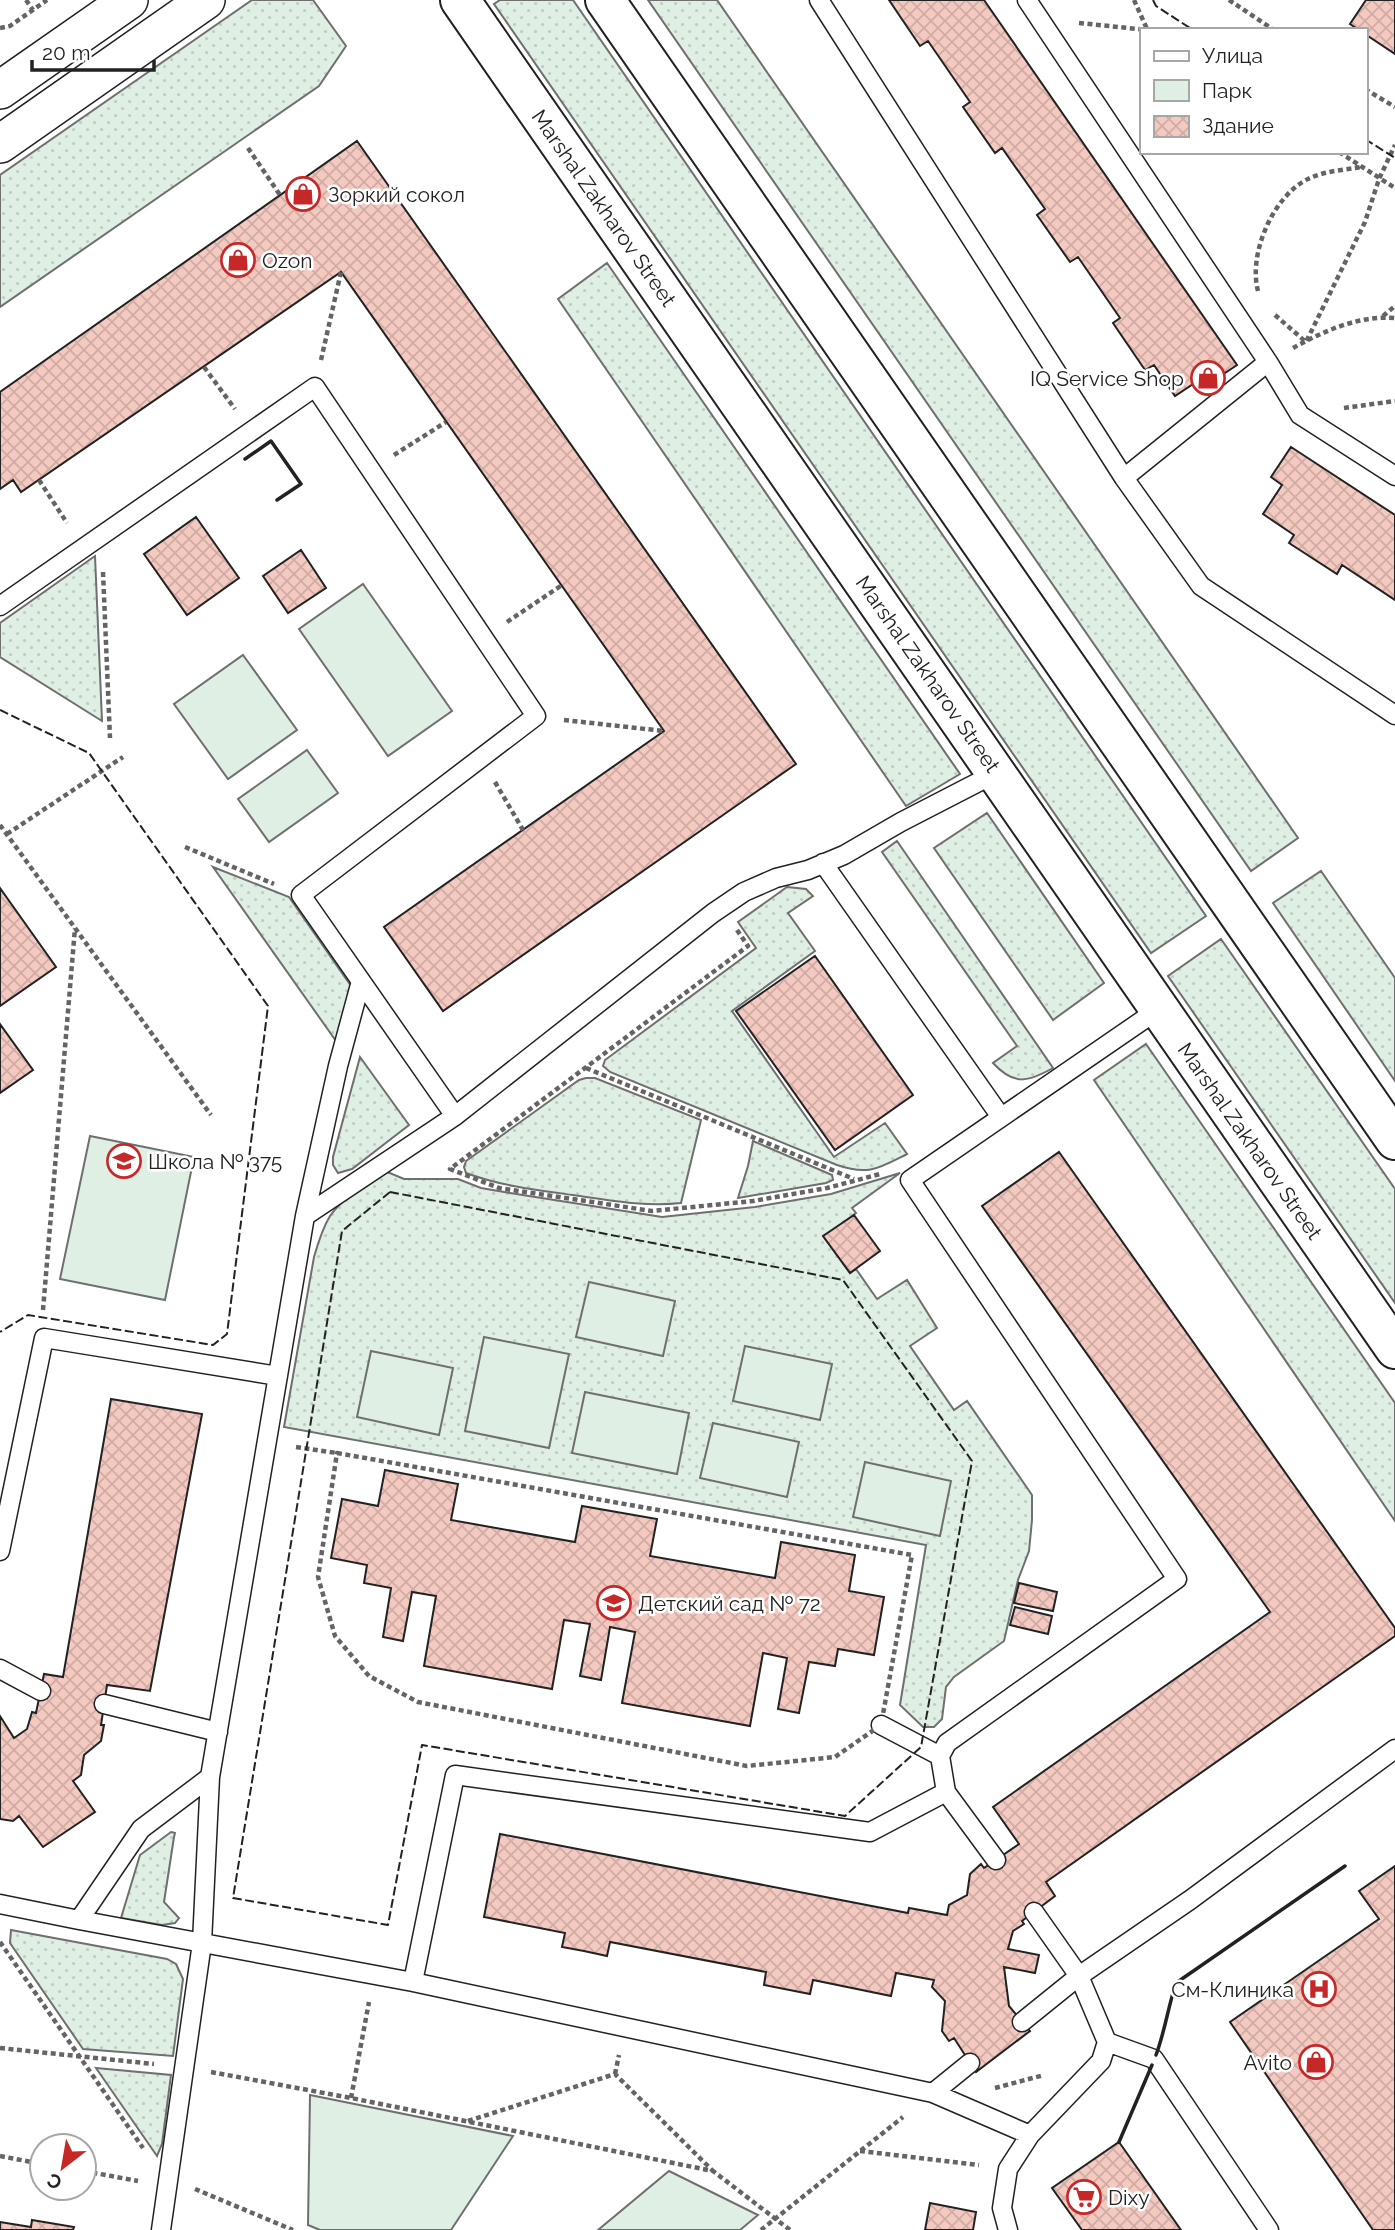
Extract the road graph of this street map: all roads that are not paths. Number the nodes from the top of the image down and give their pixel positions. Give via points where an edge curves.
1 (129, 0) edge
2 (206, 0) edge
3 (460, 0) edge
4 (605, 0) edge
5 (819, 0) edge
6 (1027, 0) edge
7 (0, 90) edge
8 (0, 144) edge
9 (1268, 362) junction
10 (1395, 476) edge
11 (1124, 478) junction
12 (0, 606) edge
13 (1395, 715) edge
14 (996, 773) junction
15 (823, 863) junction
16 (361, 981) junction
17 (1159, 1009) junction
18 (455, 1115) junction
19 (1001, 1117) junction
20 (1395, 1140) edge
21 (305, 1216) junction
22 (1395, 1349) edge
23 (278, 1376) junction
24 (0, 1551) edge
25 (0, 1669) edge
26 (41, 1691) dead end
27 (104, 1703) dead end
28 (881, 1725) road end
29 (218, 1732) junction
30 (1395, 1749) edge
31 (940, 1756) junction
32 (210, 1777) junction
33 (946, 1792) junction
34 (996, 1860) dead end
35 (0, 1904) edge
36 (1034, 1912) dead end
37 (79, 1920) junction
38 (202, 1944) junction
39 (1079, 1976) junction
40 (413, 1982) junction
41 (1022, 2022) dead end
42 (1107, 2042) junction
43 (970, 2063) dead end
44 (941, 2096) junction
45 (1030, 2134) junction
46 (161, 2230) edge
47 (1008, 2230) edge
48 (1269, 2230) edge

1 - 7 street
2 - 8 street
3 - 14 street, Marshal Zakharov Street
4 - 20 street
5 - 11 lane
6 - 9 lane
9 - 10 lane via 1300,415
9 - 11 lane
11 - 13 lane via 1201,586
12 - 16 lane via 315,387 536,716 301,895
14 - 15 lane
14 - 17 street, Marshal Zakharov Street
15 - 18 lane via 776,878 734,899
15 - 19 lane
16 - 18 lane
16 - 21 lane
17 - 19 lane
17 - 22 street, Marshal Zakharov Street
18 - 21 lane
19 - 31 lane via 911,1180 1177,1579 947,1742
21 - 23 lane
23 - 24 lane via 44,1338
23 - 29 lane
25 - 26 lane
27 - 29 lane
28 - 31 lane
29 - 32 lane
30 - 39 lane
31 - 33 lane
32 - 37 lane via 141,1829
32 - 38 lane
33 - 34 lane
33 - 40 lane via 870,1832 455,1775
35 - 37 lane
36 - 39 lane
37 - 38 lane
38 - 40 lane
38 - 46 lane
39 - 41 lane
39 - 42 lane
40 - 44 lane
42 - 45 lane via 1101,2061
42 - 48 lane via 1154,2059
43 - 44 lane
44 - 45 lane
45 - 47 lane via 1008,2169 1002,2208

